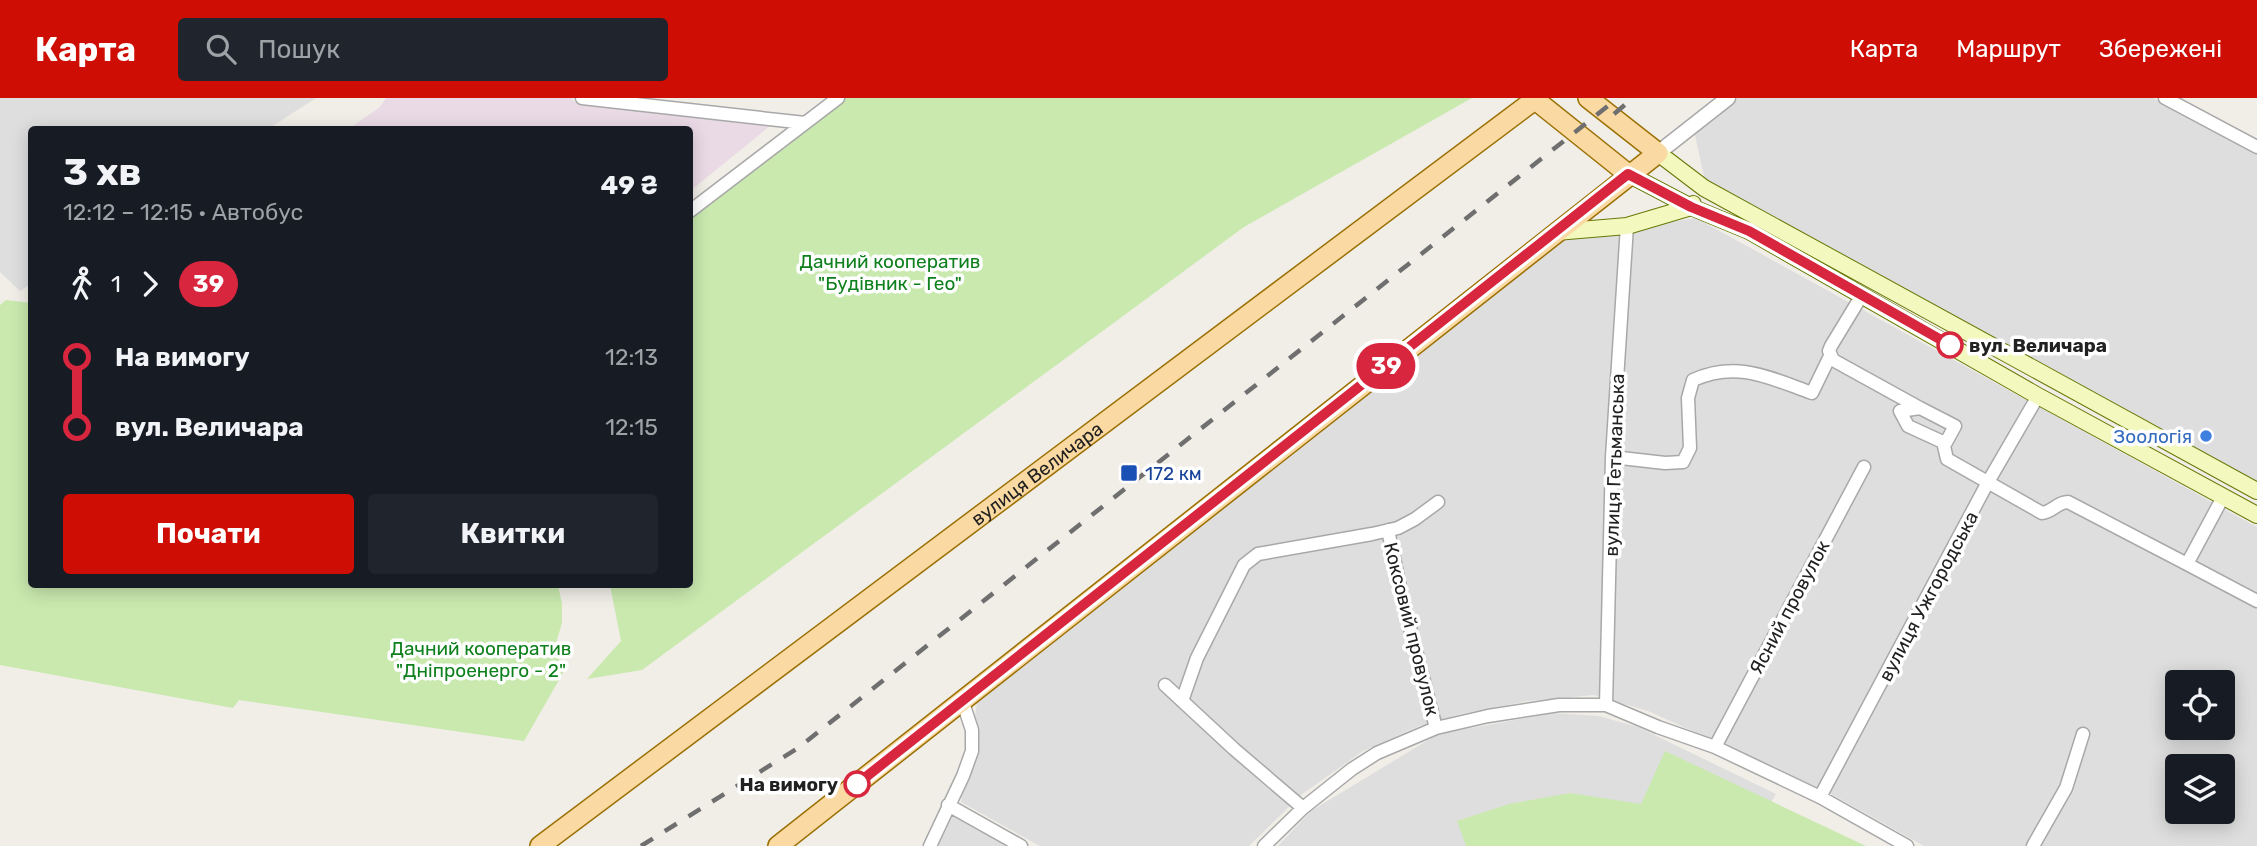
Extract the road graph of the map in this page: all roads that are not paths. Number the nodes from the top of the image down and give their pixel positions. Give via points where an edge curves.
1 (582, 98) edge
2 (838, 98) edge
3 (1588, 98) edge
4 (1728, 98) edge
5 (2165, 98) edge
6 (1535, 99) edge
7 (806, 123) junction
8 (2257, 147) edge
9 (1658, 153) junction
10 (1628, 174) junction
11 (1704, 188) junction
12 (1691, 207) junction
13 (693, 209) edge
14 (1627, 226) junction
15 (1556, 232) junction
16 (1862, 295) junction
17 (1830, 356) junction
18 (2038, 396) junction
19 (1920, 408) junction
20 (1945, 443) junction
21 (1612, 457) junction
22 (1864, 467) dead end
23 (1988, 482) junction
24 (2257, 491) edge
25 (2223, 496) junction
26 (1438, 502) dead end
27 (2257, 515) edge
28 (1388, 530) junction
29 (2186, 564) junction
30 (2257, 601) edge
31 (1165, 685) dead end
32 (962, 700) junction
33 (1182, 701) junction
34 (1606, 705) junction
35 (1436, 728) junction
36 (2083, 734) dead end
37 (1715, 747) junction
38 (1820, 797) junction
39 (948, 805) junction
40 (1303, 808) junction
41 (540, 846) edge
42 (778, 846) edge
43 (930, 846) edge
44 (1021, 846) edge
45 (1264, 846) edge
46 (1907, 846) edge
47 (2033, 846) edge

1 - 7 street
2 - 7 street
3 - 9 main road
4 - 9 street
5 - 8 street
6 - 10 main road
6 - 41 main road, вулиця Величара
7 - 13 street
9 - 10 main road
9 - 11 main road
10 - 12 main road
10 - 15 main road
11 - 12 main road
11 - 24 main road
12 - 14 main road
12 - 16 main road via 1749,231
14 - 15 main road
14 - 21 street, вулиця Гетьманська
15 - 32 main road
16 - 17 street via 1831,345
16 - 18 main road
17 - 19 street
17 - 21 street via 1812,393 1757,372 1724,370 1693,380 1688,398 1689,448 1683,462
18 - 23 street, вулиця Ужгородська
18 - 25 main road
19 - 20 street via 1955,426
19 - 20 street via 1900,411 1908,426
20 - 23 street via 1947,459
21 - 34 street, вулиця Гетьманська
22 - 37 street, Ясний провулок
23 - 29 street via 2042,513 2068,502
23 - 38 street, вулиця Ужгородська
25 - 27 main road
25 - 29 street
26 - 28 street via 1415,519
28 - 33 street via 1258,554 1244,565 1197,658
28 - 35 street, Коксовий провулок
29 - 30 street
31 - 33 street
32 - 39 street via 972,730 972,751
32 - 42 main road
33 - 40 street
34 - 35 street via 1533,708
34 - 37 street
35 - 40 street via 1377,753
36 - 47 street via 2066,788
37 - 38 street
38 - 46 street
39 - 43 street
39 - 44 street
40 - 45 street

